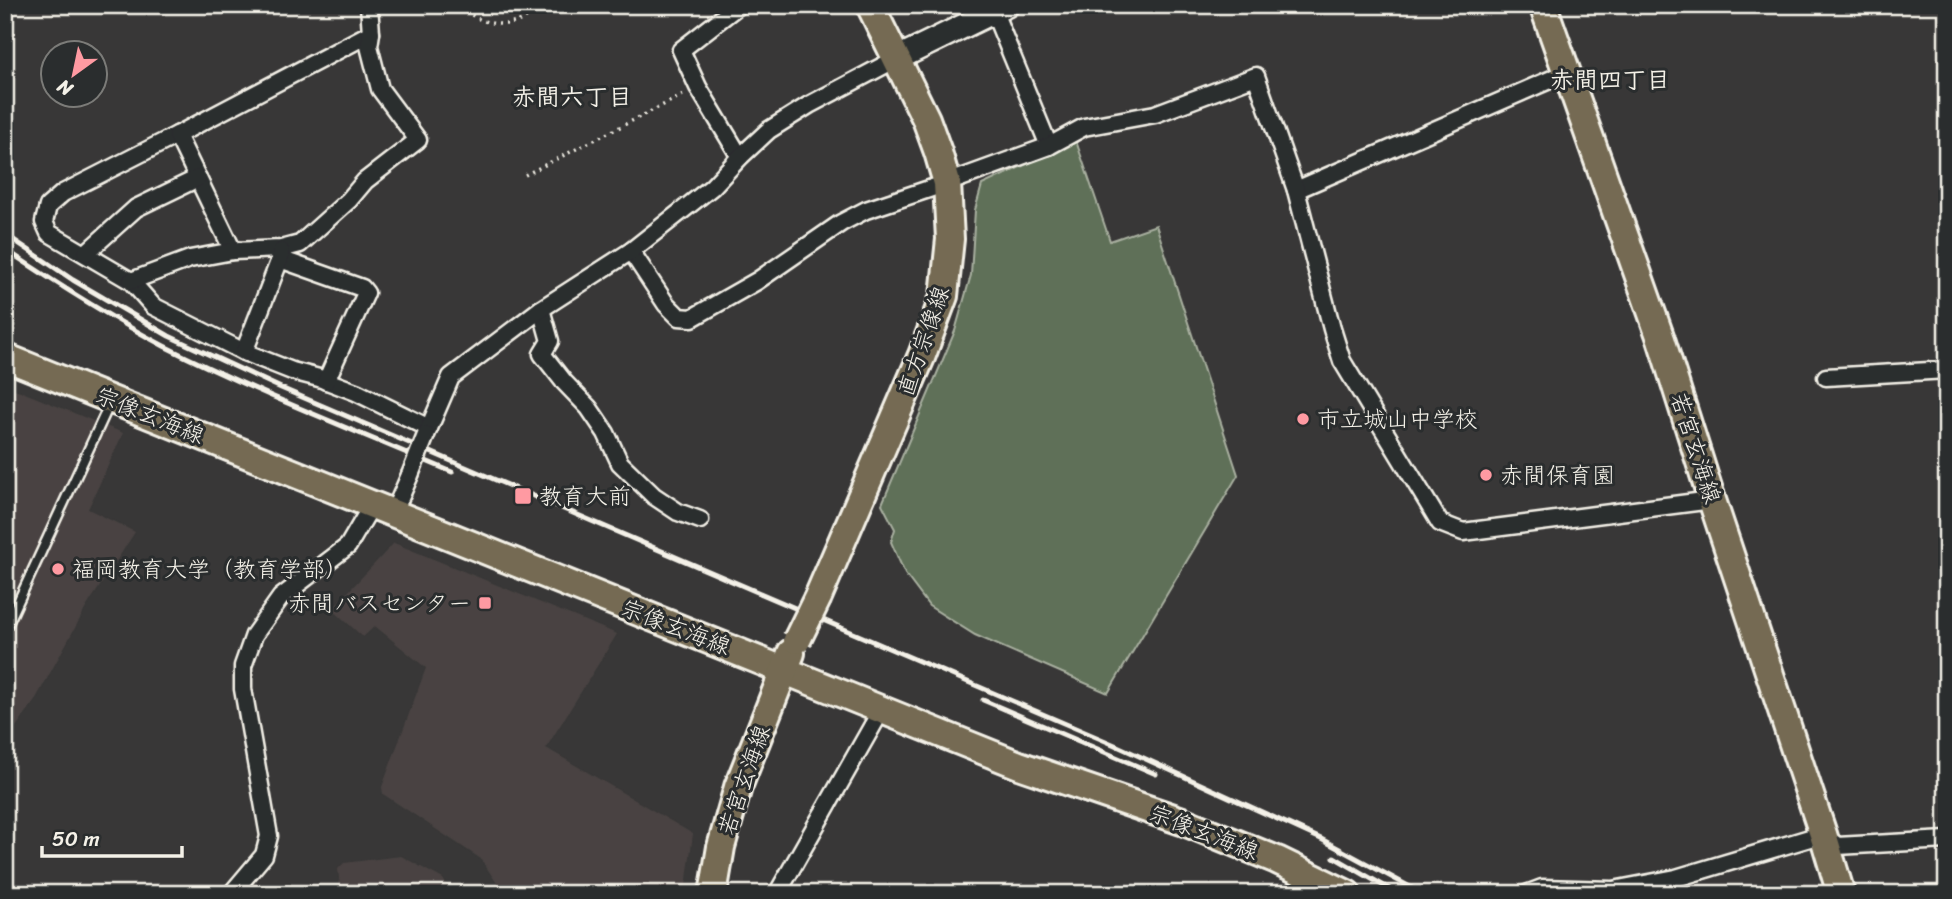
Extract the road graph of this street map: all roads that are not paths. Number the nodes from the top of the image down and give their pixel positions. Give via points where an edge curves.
1 (369, 5) edge
2 (739, 5) edge
3 (870, 5) edge
4 (1542, 5) edge
5 (1000, 9) edge
6 (371, 33) junction
7 (896, 59) junction
8 (1567, 72) junction
9 (177, 135) junction
10 (1049, 146) junction
11 (740, 157) junction
12 (198, 178) junction
13 (947, 184) junction
14 (1296, 190) junction
15 (233, 251) junction
16 (631, 251) junction
17 (86, 253) junction
18 (281, 254) junction
19 (131, 281) junction
20 (541, 309) junction
21 (244, 352) junction
22 (5, 357) edge
23 (1947, 370) edge
24 (1826, 377) dead end
25 (326, 381) junction
26 (111, 400) junction
27 (428, 431) junction
28 (1712, 500) junction
29 (382, 510) junction
30 (700, 520) dead end
31 (5, 630) edge
32 (784, 669) junction
33 (882, 709) junction
34 (1823, 834) junction
35 (1947, 840) edge
36 (231, 894) edge
37 (713, 894) edge
38 (777, 894) edge
39 (1347, 894) edge
40 (1526, 894) edge
41 (1841, 894) edge

1 - 6 street
2 - 11 street via 681,50
3 - 7 main road, 直方宗像線
4 - 8 main road, 若宮玄海線
5 - 7 main road
5 - 10 street
6 - 9 street
6 - 18 street via 369,46 380,89 418,140 365,181 300,244
7 - 11 street via 769,130
7 - 13 main road, 直方宗像線 via 926,118
8 - 14 street
8 - 28 main road, 若宮玄海線
9 - 12 street
9 - 17 street via 63,193 48,206 44,222 50,233
10 - 13 street
10 - 14 street via 1084,127 1154,114 1256,76
11 - 16 street via 712,187
12 - 15 street
12 - 17 street via 136,208
13 - 16 street via 866,209 692,318 679,317 666,304
13 - 32 main road, 直方宗像線, bridge via 950,239 944,296
14 - 28 street via 1342,361 1440,523 1463,532
15 - 18 street
15 - 19 street via 190,259
16 - 20 street
17 - 19 street
18 - 21 street
18 - 25 street via 366,293
19 - 21 street via 153,306
20 - 27 street via 451,377
20 - 30 street via 550,341 542,354 589,408 620,463 654,496
21 - 25 street
22 - 26 main road, 宗像玄海線
23 - 24 street
25 - 27 street
26 - 29 main road, 宗像玄海線
26 - 31 lane
27 - 29 street, bridge via 410,475
28 - 34 main road, 若宮玄海線
29 - 32 main road, 宗像玄海線
29 - 36 street via 348,546 281,597 254,635 243,666 243,689 268,836 264,855
32 - 33 main road, 宗像玄海線
32 - 37 main road, 若宮玄海線 via 738,787
33 - 38 street
33 - 39 main road, 宗像玄海線 via 1019,765 1181,821
34 - 35 street via 1837,846
34 - 40 street via 1676,878 1613,890 1542,888
34 - 41 main road, 若宮玄海線

